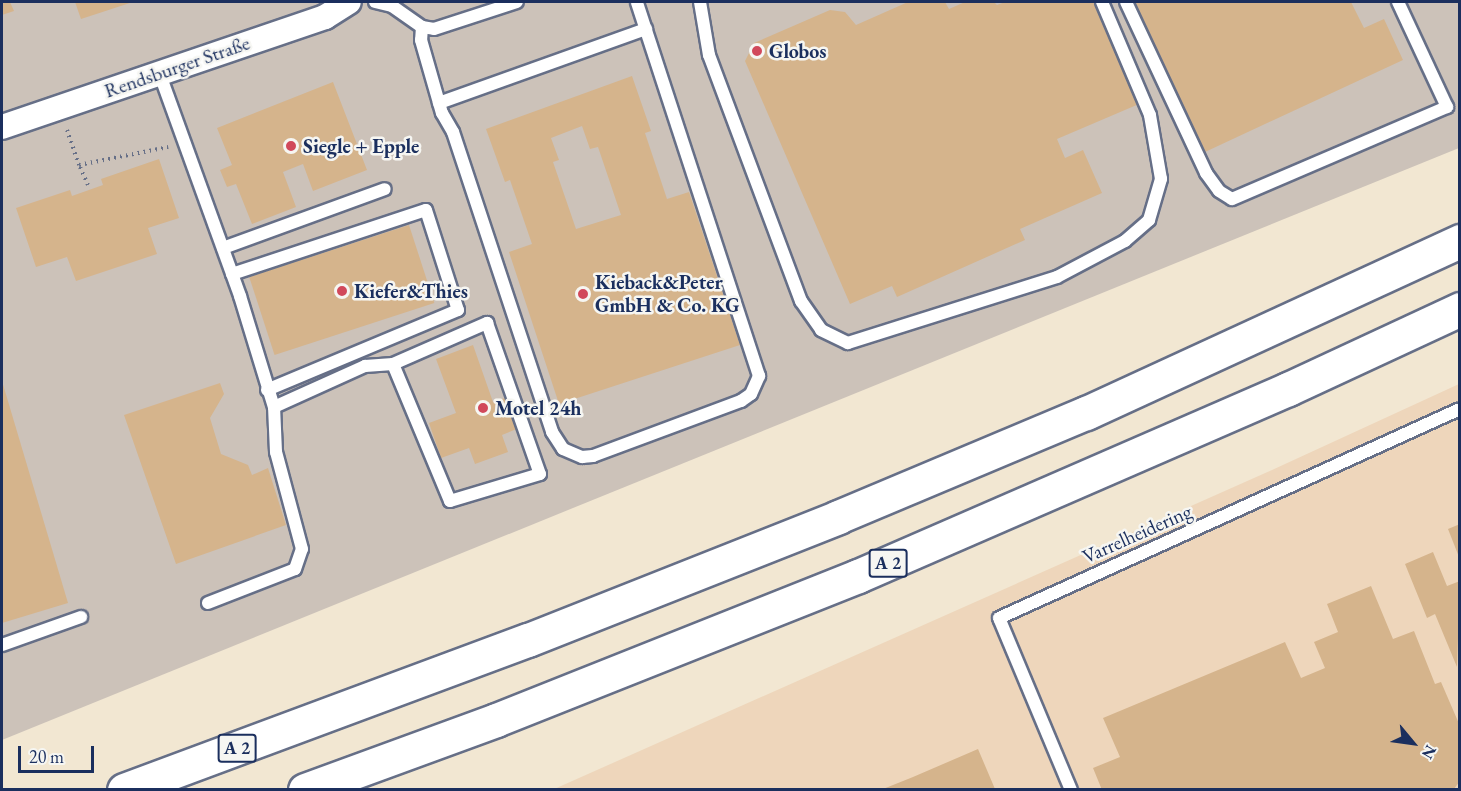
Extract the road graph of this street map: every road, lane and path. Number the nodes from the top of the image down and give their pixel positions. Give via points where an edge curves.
1 (349, 2) edge
2 (375, 2) edge
3 (517, 2) edge
4 (637, 2) edge
5 (700, 2) edge
6 (1102, 2) edge
7 (1126, 2) edge
8 (1398, 2) edge
9 (422, 27) junction
10 (646, 29) junction
11 (159, 72) junction
12 (438, 103) junction
13 (59, 107) junction
14 (2, 127) edge
15 (184, 143) junction
16 (79, 165) junction
17 (88, 185) dead end
18 (385, 189) dead end
19 (1460, 241) edge
20 (223, 248) junction
21 (232, 274) junction
22 (1460, 309) edge
23 (393, 364) junction
24 (267, 390) junction
25 (274, 407) junction
26 (1460, 409) edge
27 (207, 603) dead end
28 (81, 617) dead end
29 (2, 645) edge
30 (124, 789) edge
31 (305, 789) edge
32 (1071, 789) edge

1 - 11 street, Rendsburger Straße via 325,17
2 - 9 lane via 392,6
3 - 9 lane via 434,28
4 - 10 lane
5 - 6 lane via 709,55 801,301 822,330 848,343 1056,277 1125,241 1149,220 1161,179 1150,116
7 - 8 lane via 1206,173 1219,191 1232,199 1447,107
9 - 12 lane
10 - 12 lane
10 - 12 lane via 759,376 752,394 741,401 593,456 573,454 556,442 453,132
11 - 13 street, Rendsburger Straße
11 - 15 lane
13 - 14 street, Rendsburger Straße
13 - 16 path
15 - 16 path
15 - 20 lane
16 - 17 path
18 - 20 lane
19 - 30 highway, A 2 via 1097,408 838,517 528,640
20 - 21 lane
21 - 24 lane
21 - 24 lane via 426,210 458,310
22 - 31 highway, A 2 via 1288,389 858,576 496,720
23 - 23 lane via 450,501 540,474 487,323
23 - 25 lane via 365,366
24 - 25 lane
25 - 27 lane via 276,452 302,549 295,569
26 - 32 lane, Varrelheidering via 999,618
28 - 29 lane

